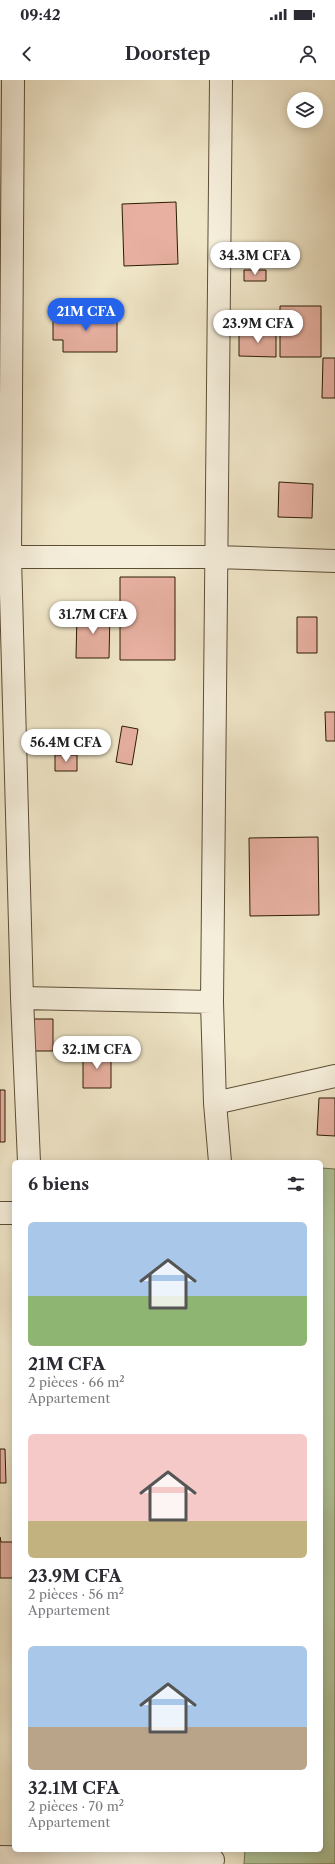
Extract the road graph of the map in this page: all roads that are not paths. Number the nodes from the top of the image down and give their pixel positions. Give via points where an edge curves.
1 (13, 80) edge
2 (221, 80) edge
3 (5, 557) edge
4 (216, 557) junction
5 (335, 561) edge
6 (22, 998) junction
7 (212, 1002) junction
8 (335, 1076) edge
9 (215, 1103) junction
10 (29, 1160) edge
11 (220, 1160) edge
12 (0, 1213) edge
13 (12, 1213) edge
14 (12, 1854) edge
15 (214, 1858) edge

1 - 3 street
2 - 4 street
3 - 4 street
3 - 6 street
4 - 5 street
4 - 7 street
6 - 7 street
6 - 10 street
7 - 9 street
8 - 9 street
9 - 11 street
12 - 13 street
14 - 15 street

